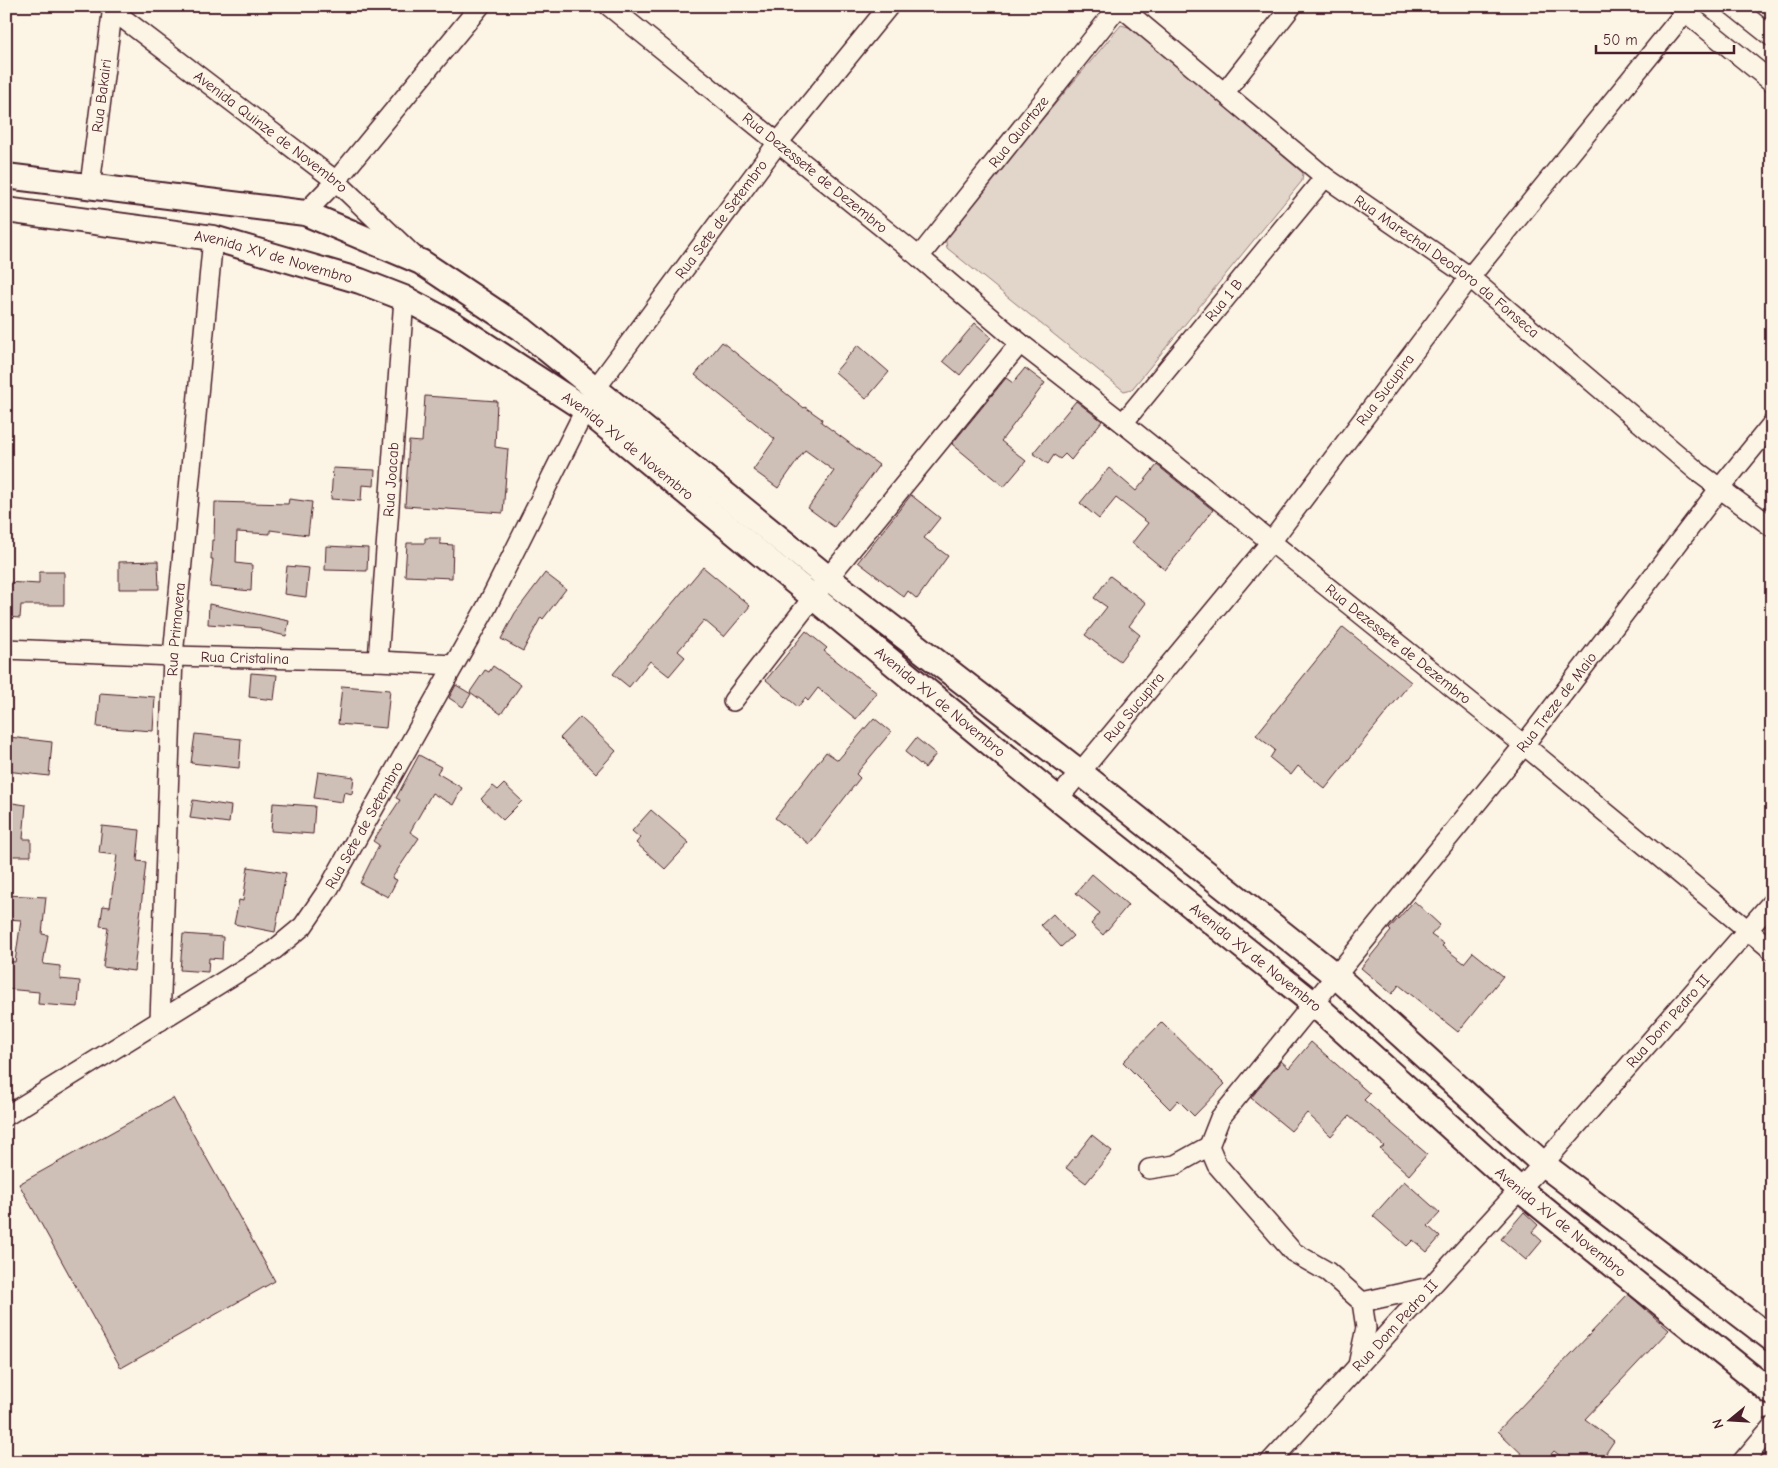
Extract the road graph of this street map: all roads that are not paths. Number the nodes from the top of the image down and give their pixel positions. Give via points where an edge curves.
1 (480, 6) edge
2 (608, 6) edge
3 (889, 6) edge
4 (1120, 6) edge
5 (1292, 6) edge
6 (1733, 6) edge
7 (113, 8) edge
8 (1684, 8) edge
9 (1772, 37) edge
10 (1772, 82) edge
11 (1225, 92) junction
12 (777, 144) junction
13 (6, 176) edge
14 (1324, 177) junction
15 (336, 181) junction
16 (90, 186) junction
17 (305, 213) junction
18 (7, 214) edge
19 (213, 238) junction
20 (919, 257) junction
21 (421, 262) junction
22 (1470, 277) junction
23 (404, 298) junction
24 (1020, 343) junction
25 (596, 388) junction
26 (586, 410) junction
27 (1123, 423) junction
28 (1772, 424) edge
29 (1720, 488) junction
30 (1772, 527) edge
31 (1270, 543) junction
32 (828, 578) junction
33 (812, 598) junction
34 (6, 648) edge
35 (173, 656) junction
36 (378, 661) junction
37 (454, 665) junction
38 (733, 701) dead end
39 (1524, 745) junction
40 (1081, 774) junction
41 (1058, 799) junction
42 (1772, 902) edge
43 (1747, 930) junction
44 (1772, 950) edge
45 (1336, 976) junction
46 (1314, 1004) junction
47 (160, 1021) junction
48 (6, 1116) edge
49 (1209, 1146) junction
50 (1543, 1164) junction
51 (1149, 1169) dead end
52 (1519, 1189) junction
53 (1430, 1287) junction
54 (1362, 1302) junction
55 (1772, 1339) edge
56 (1358, 1365) junction
57 (1772, 1394) edge
58 (1772, 1427) edge
59 (1270, 1462) edge
60 (1742, 1462) edge

1 - 15 street
2 - 12 street, Rua Dezessete de Dezembro
3 - 12 street, Rua Sete de Setembro
4 - 11 street, Rua Marechal Deodoro da Fonseca
4 - 20 street, Rua Quartoze
5 - 11 street
6 - 9 street
7 - 15 street, Avenida Quinze de Novembro
7 - 16 street, Rua Bakairi
8 - 10 street
8 - 22 street, Rua Sucupira
11 - 14 street, Rua Marechal Deodoro da Fonseca
12 - 20 street, Rua Dezessete de Dezembro
12 - 25 street, Rua Sete de Setembro
13 - 16 main road, Avenida XV de Novembro
14 - 22 street, Rua Marechal Deodoro da Fonseca
14 - 27 street, Rua 1 B
15 - 17 street
15 - 21 street, Avenida Quinze de Novembro
16 - 17 main road, Avenida XV de Novembro
17 - 21 main road, Avenida XV de Novembro
18 - 19 main road, Avenida XV de Novembro
19 - 23 main road, Avenida XV de Novembro via 360,281
19 - 35 street, Rua Primavera
20 - 24 street, Rua Dezessete de Dezembro
21 - 25 main road, Avenida XV de Novembro via 523,330
22 - 29 street, Rua Marechal Deodoro da Fonseca
22 - 31 street, Rua Sucupira
23 - 26 main road, Avenida XV de Novembro via 453,324
23 - 36 street, Rua Joacab
24 - 27 street, Rua Dezessete de Dezembro
24 - 32 street
25 - 26 street, Rua Sete de Setembro
25 - 32 main road, Avenida XV de Novembro
26 - 33 main road, Avenida XV de Novembro
26 - 37 street, Rua Sete de Setembro
27 - 31 street, Rua Dezessete de Dezembro
28 - 29 street, Rua Treze de Maio
29 - 30 street, Rua Marechal Deodoro da Fonseca
29 - 39 street, Rua Treze de Maio
31 - 39 street, Rua Dezessete de Dezembro
31 - 40 street, Rua Sucupira
32 - 33 street
32 - 40 main road, Avenida XV de Novembro
33 - 38 street
33 - 41 main road, Avenida XV de Novembro
34 - 35 street, Rua Cristalina
35 - 36 street, Rua Cristalina
35 - 47 street, Rua Primavera
36 - 37 street, Rua Cristalina
37 - 47 street, Rua Sete de Setembro via 329,888 303,926 274,950
39 - 43 street, Rua Dezessete de Dezembro
39 - 45 street, Rua Treze de Maio
40 - 41 street, Rua Sucupira
40 - 45 main road, Avenida XV de Novembro
41 - 46 main road, Avenida XV de Novembro
42 - 43 street, Rua Dom Pedro II
43 - 44 street, Rua Dezessete de Dezembro
43 - 50 street, Rua Dom Pedro II
45 - 46 street, Rua Treze de Maio
45 - 50 main road, Avenida XV de Novembro
46 - 49 street, Rua Treze de Maio via 1220,1118
46 - 52 main road, Avenida XV de Novembro
47 - 48 street, Rua Sete de Setembro
49 - 51 street via 1175,1164
49 - 54 street via 1217,1165 1293,1252 1328,1272
50 - 52 street, Rua Dom Pedro II
50 - 55 main road, Avenida XV de Novembro
52 - 53 street, Rua Dom Pedro II
52 - 57 main road, Avenida XV de Novembro
53 - 54 street
53 - 56 street, Rua Dom Pedro II
54 - 56 street via 1366,1328
56 - 59 street, Rua Dom Pedro II
58 - 60 street

